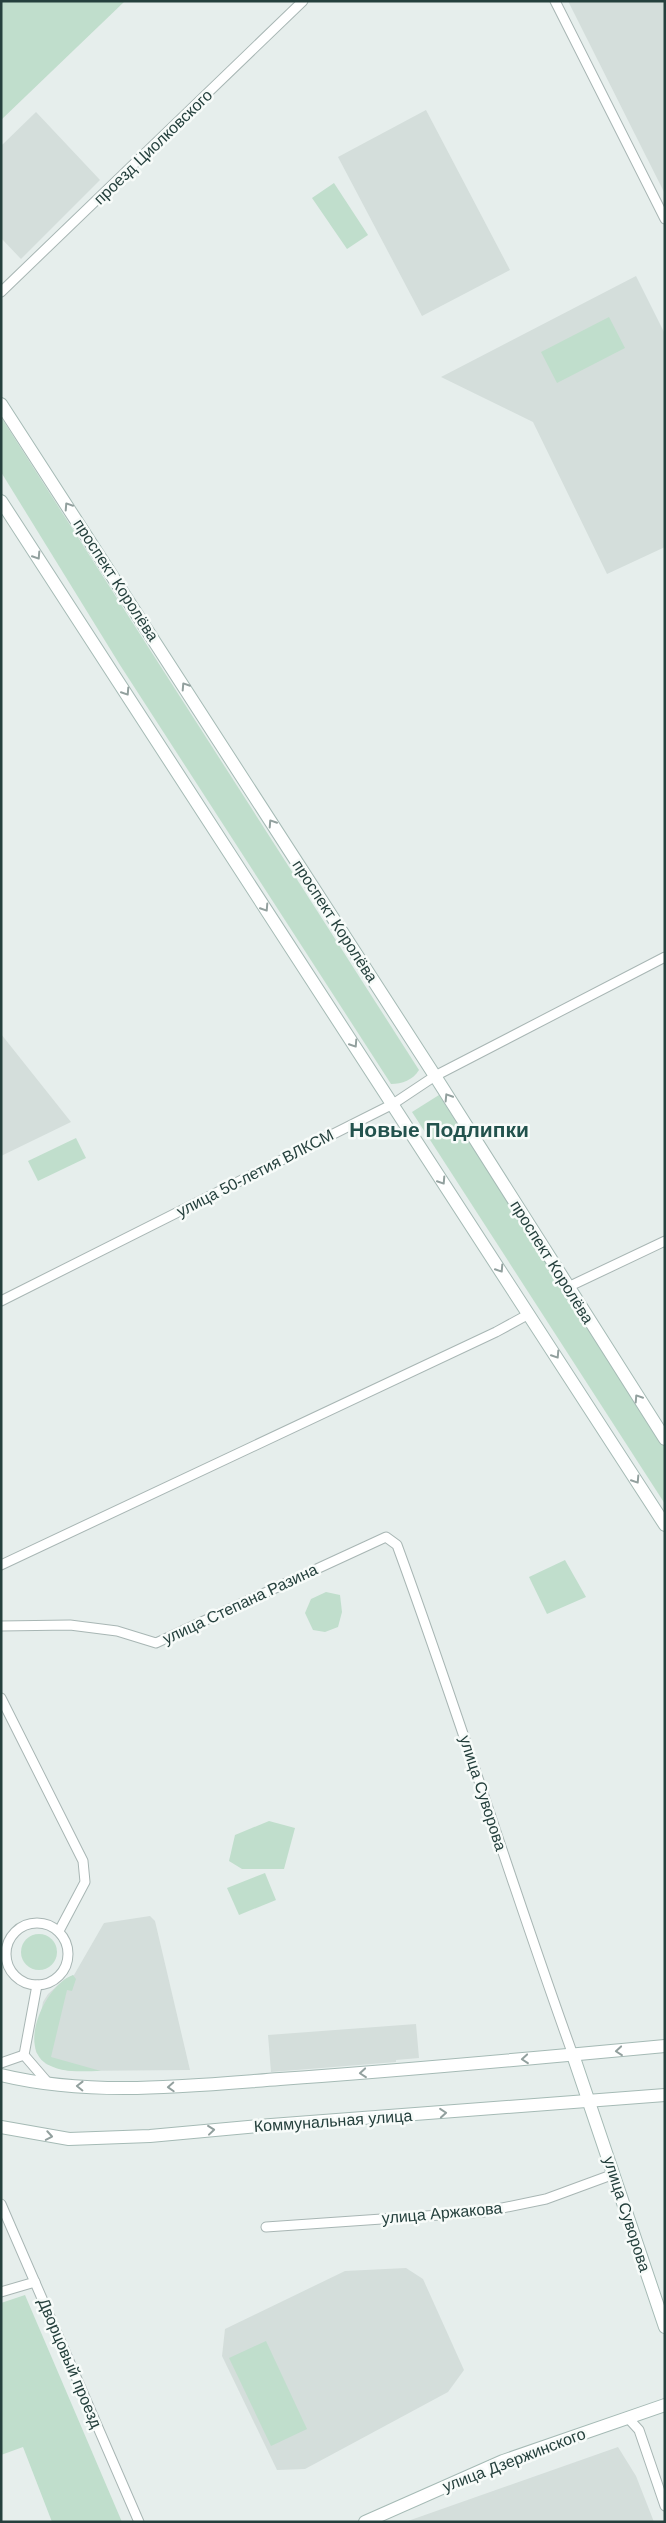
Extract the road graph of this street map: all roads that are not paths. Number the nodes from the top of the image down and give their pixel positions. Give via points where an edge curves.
1 (303, 1) edge
2 (555, 1) edge
3 (665, 219) edge
4 (1, 292) edge
5 (1, 404) edge
6 (1, 500) edge
7 (665, 957) edge
8 (434, 1076) junction
9 (393, 1104) junction
10 (665, 1241) edge
11 (568, 1288) junction
12 (1, 1300) edge
13 (529, 1314) junction
14 (665, 1439) edge
15 (665, 1525) edge
16 (386, 1537) joint
17 (1, 1565) edge
18 (1, 1626) edge
19 (1, 1698) edge
20 (59, 1931) junction
21 (3, 1956) edge
22 (37, 1985) junction
23 (665, 2046) edge
24 (24, 2055) junction
25 (573, 2055) junction
26 (1, 2063) edge
27 (1, 2075) edge
28 (49, 2084) junction
29 (665, 2095) edge
30 (590, 2101) junction
31 (5, 2130) edge
32 (614, 2174) junction
33 (1, 2204) edge
34 (266, 2227) dead end
35 (35, 2282) junction
36 (1, 2292) edge
37 (665, 2327) edge
38 (665, 2406) edge
39 (628, 2418) junction
40 (665, 2506) edge
41 (139, 2522) edge
42 (365, 2522) edge

1 - 4 street, проезд Циолковского
2 - 3 street
8 -> 5 main road, проспект Королёва
6 -> 9 main road
7 - 8 street, улица 50-летия ВЛКСМ
8 - 9 street, улица 50-летия ВЛКСМ
11 -> 8 main road, проспект Королёва
9 - 12 street, улица 50-летия ВЛКСМ
9 -> 13 main road
10 - 11 street
14 -> 11 main road, проспект Королёва
13 -> 15 main road
13 - 17 street
16 - 18 street, улица Степана Разина via 156,1643 117,1631 70,1625
16 - 25 street, улица Суворова via 397,1545 421,1611
19 - 20 street via 83,1860 85,1882
20 - 21 street via 46,1924 22,1927 13,1934
20 - 22 street via 68,1952 66,1965 50,1982
21 - 22 street via 12,1974 26,1984
22 - 24 street
23 -> 25 main road
24 - 26 street
24 - 28 street
25 -> 28 main road via 204,2085 148,2088
25 - 30 main road, улица Суворова
27 - 28 main road
29 - 30 main road, Коммунальная улица
31 -> 30 main road, Коммунальная улица via 69,2139 150,2136
30 - 32 main road, улица Суворова
32 - 34 street, улица Аржакова via 546,2199 483,2212
32 - 37 main road, улица Суворова
33 - 35 street, Дворцовый проезд
35 - 36 street
35 - 41 street, Дворцовый проезд
38 - 39 main road, улица Дзержинского
39 - 40 street via 639,2430
39 - 42 main road, улица Дзержинского via 503,2461

